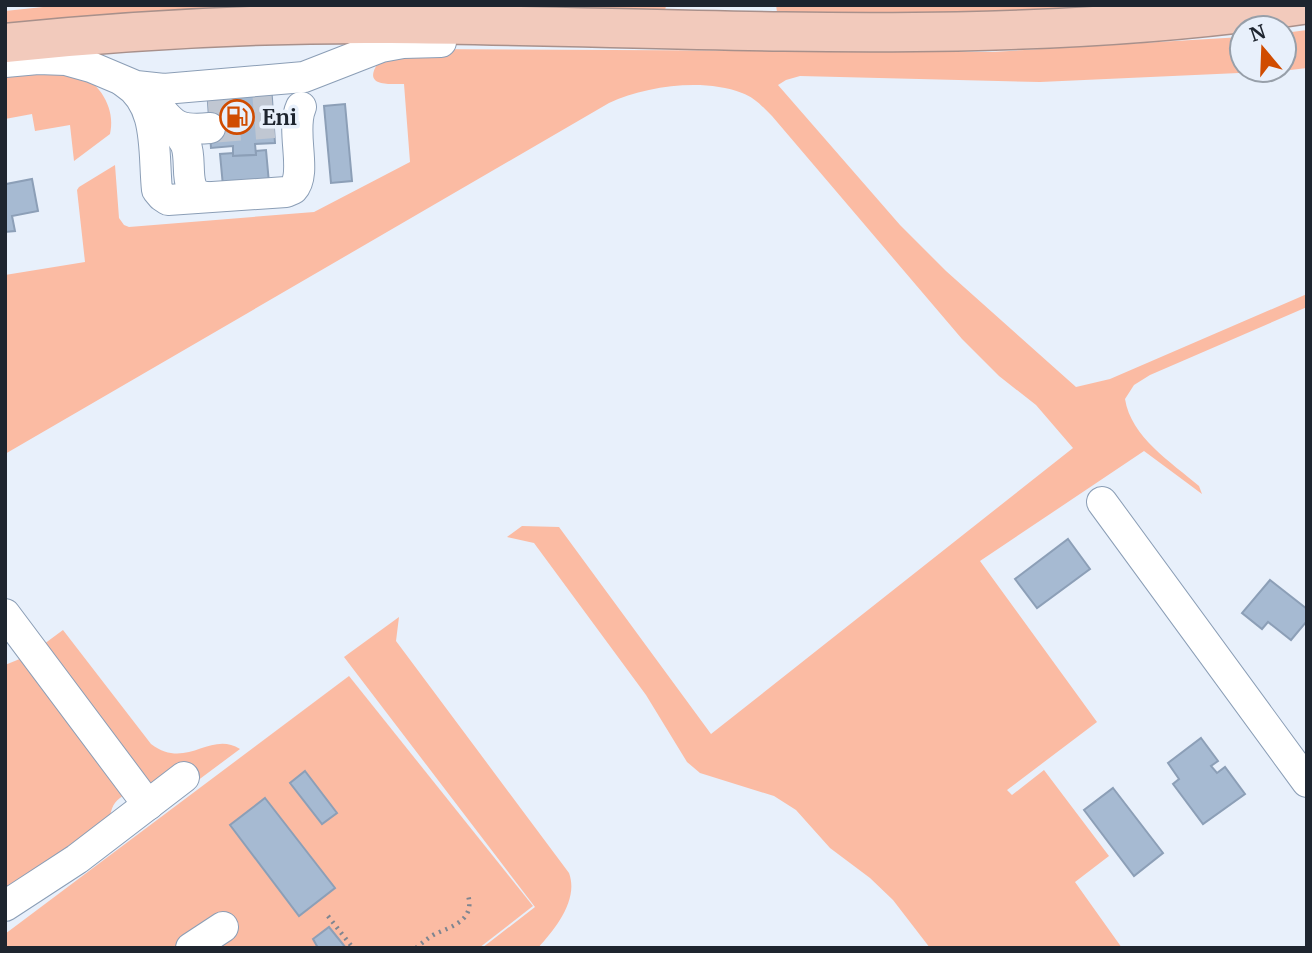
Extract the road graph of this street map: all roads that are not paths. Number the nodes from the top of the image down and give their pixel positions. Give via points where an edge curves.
1 (1303, 5) edge
2 (1193, 19) junction
3 (1307, 23) edge
4 (781, 32) junction
5 (5, 43) edge
6 (5, 62) edge
7 (345, 62) junction
8 (124, 82) junction
9 (158, 108) junction
10 (209, 116) tunnel mouth
11 (205, 197) junction
12 (1102, 502) dead end
13 (5, 614) edge
14 (184, 777) dead end
15 (1307, 782) edge
16 (148, 805) junction
17 (5, 906) edge
18 (223, 927) dead end
19 (191, 948) edge

1 - 2 highway
2 - 3 highway
2 - 4 highway via 968,33
4 - 5 highway via 353,24 200,28
4 - 7 street via 666,42 415,42 382,47
6 - 8 street via 66,60
7 - 8 street via 291,79 164,89
7 - 11 street via 291,104 296,124 296,187
8 - 9 street
8 - 11 street via 138,94 149,114 159,193 168,200
9 - 10 street via 159,104
9 - 11 street via 186,147 192,191
12 - 15 street
13 - 16 street
14 - 16 street
16 - 17 street
18 - 19 street

